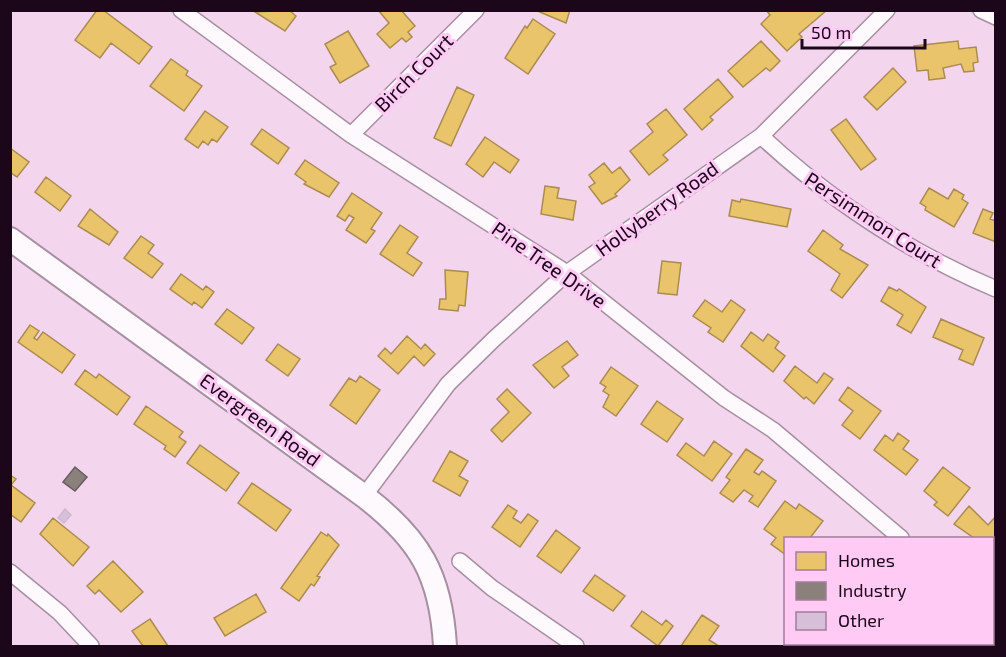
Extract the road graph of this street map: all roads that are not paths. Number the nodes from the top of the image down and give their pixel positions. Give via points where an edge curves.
1 (182, 10) edge
2 (476, 10) edge
3 (887, 10) edge
4 (981, 10) edge
5 (996, 17) edge
6 (351, 135) junction
7 (761, 136) junction
8 (10, 239) edge
9 (567, 273) junction
10 (996, 289) edge
11 (364, 495) junction
12 (900, 537) edge
13 (460, 561) dead end
14 (10, 572) edge
15 (91, 646) edge
16 (445, 646) edge
17 (576, 646) edge

1 - 6 street, Pine Tree Drive
2 - 6 street, Birch Court
3 - 7 street, Hollyberry Road
4 - 5 street
6 - 9 street, Pine Tree Drive
7 - 9 street, Hollyberry Road
7 - 10 street, Persimmon Court via 798,171 853,211 941,266
8 - 11 street, Evergreen Road
9 - 11 street, Hollyberry Road via 448,384
9 - 12 street, Pine Tree Drive via 724,398 772,430
11 - 16 street, Evergreen Road via 406,531 419,552 441,607
13 - 17 street
14 - 15 street via 60,613

